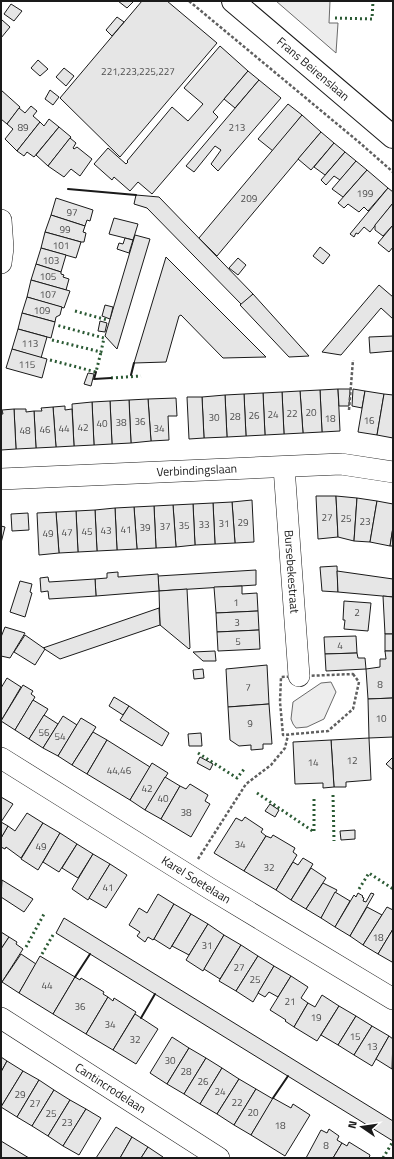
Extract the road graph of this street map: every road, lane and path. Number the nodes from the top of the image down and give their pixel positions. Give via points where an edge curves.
1 (189, 1) edge
2 (233, 1) edge
3 (393, 137) edge
4 (393, 172) edge
5 (1, 220) edge
6 (1, 263) edge
7 (353, 360) dead end
8 (349, 410) dead end
9 (284, 467) junction
10 (393, 472) edge
11 (1, 479) edge
12 (298, 676) junction
13 (288, 735) junction
14 (1, 758) edge
15 (188, 875) junction
16 (393, 999) edge
17 (1, 1018) edge
18 (219, 1158) edge

1 - 4 path
2 - 3 main road, Frans Beirenslaan
5 - 6 street
7 - 8 path
9 - 10 street, Verbindingslaan via 340,464
9 - 11 street, Verbindingslaan
9 - 12 street, Bursebekestraat
12 - 13 path via 281,677 283,735
12 - 13 path via 353,674 359,682 353,709 328,731
13 - 15 path via 285,748 271,765 246,784
14 - 15 street, Karel Soetelaan
15 - 16 street, Karel Soetelaan
17 - 18 street, Cantincrodelaan

